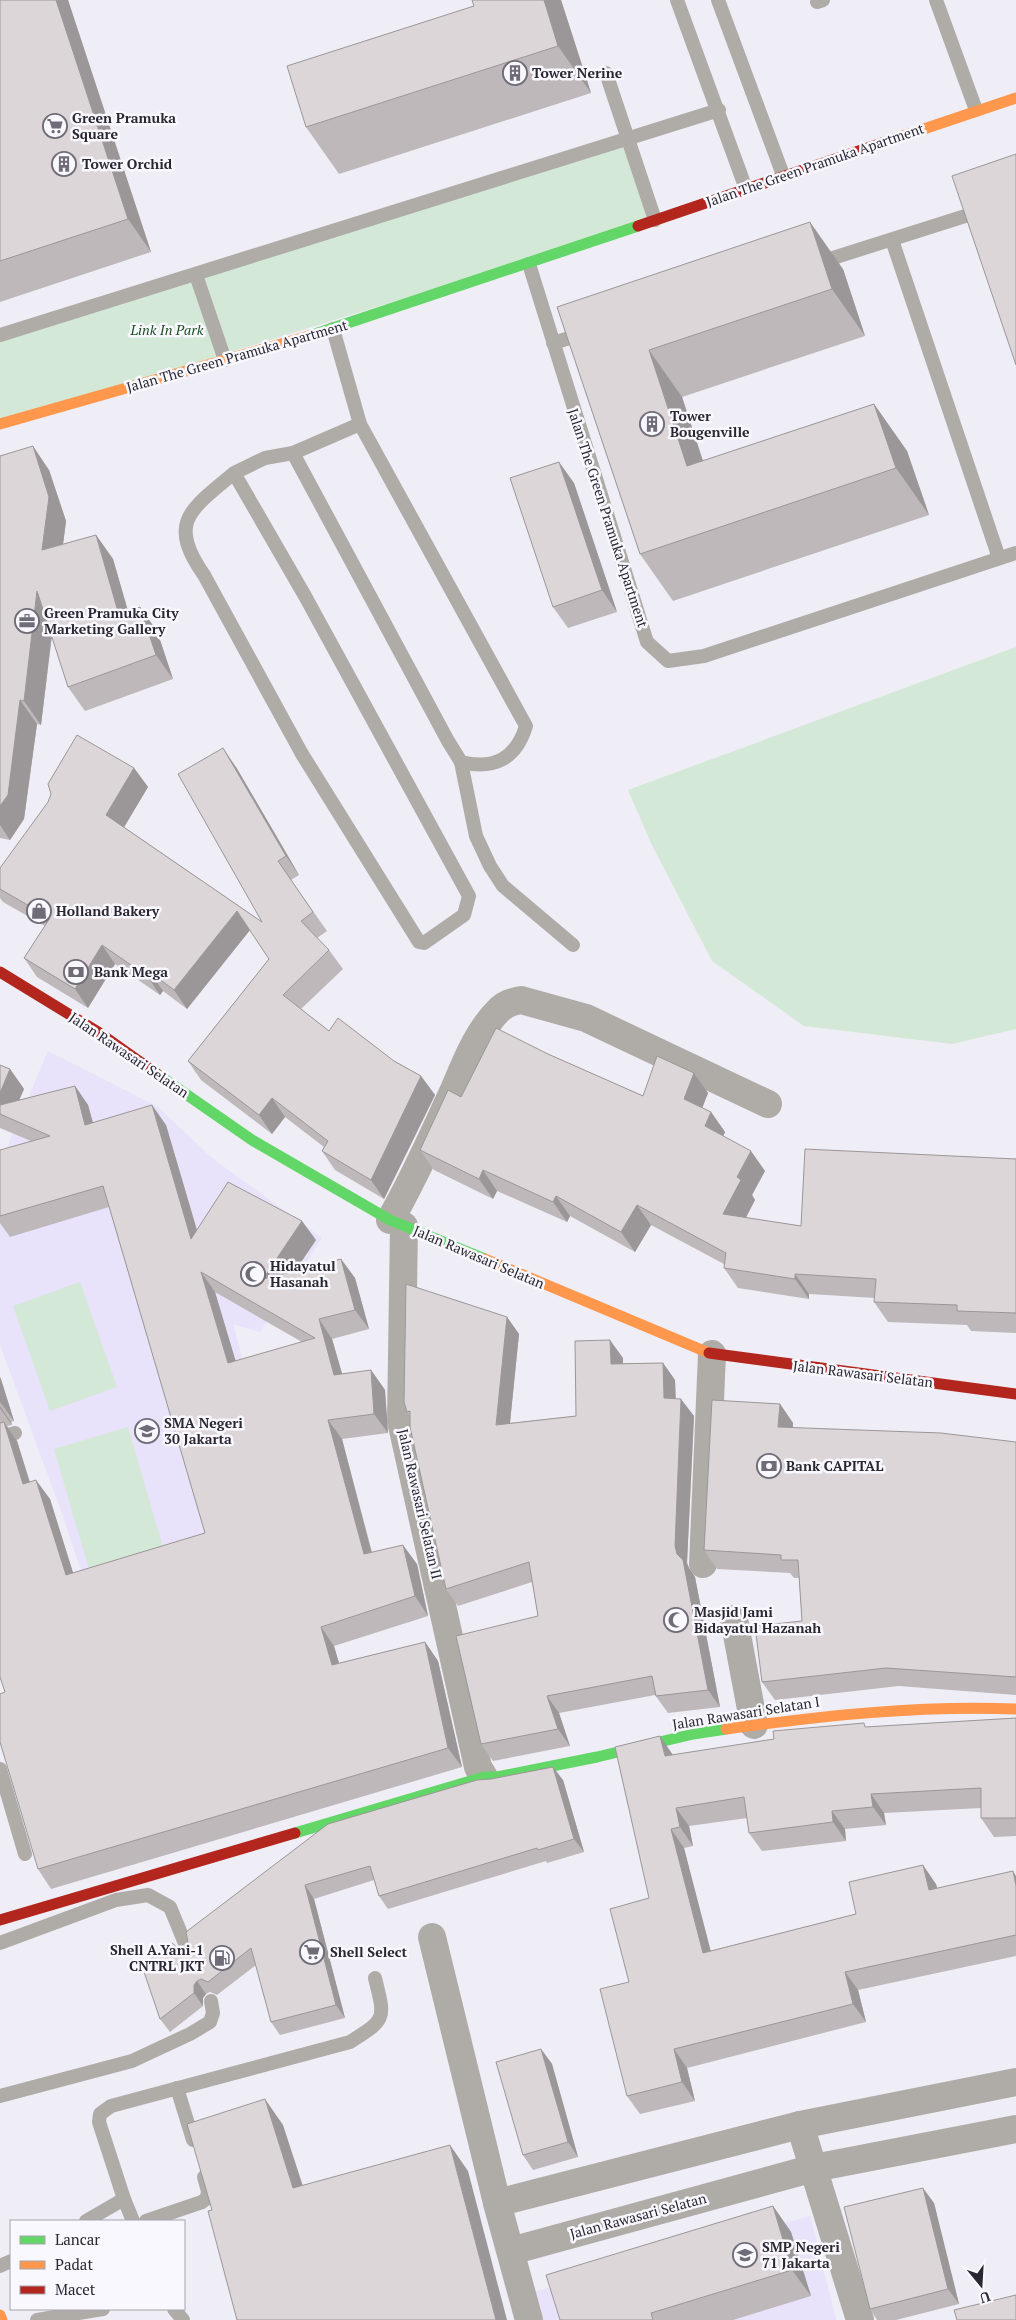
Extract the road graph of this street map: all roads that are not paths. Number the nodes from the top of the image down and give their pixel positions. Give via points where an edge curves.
1 (677, 0) edge
2 (718, 0) edge
3 (936, 0) edge
4 (606, 73) dead end
5 (1016, 98) edge
6 (719, 110) junction
7 (976, 110) junction
8 (627, 139) junction
9 (783, 175) junction
10 (746, 189) junction
11 (1016, 200) edge
12 (656, 220) junction
13 (892, 240) junction
14 (529, 264) junction
15 (807, 266) edge
16 (196, 275) junction
17 (333, 329) junction
18 (600, 329) edge
19 (0, 335) edge
20 (553, 343) junction
21 (226, 360) junction
22 (0, 424) edge
23 (360, 424) junction
24 (293, 453) junction
25 (234, 473) junction
26 (1016, 553) edge
27 (999, 558) junction
28 (461, 762) junction
29 (573, 944) dead end
30 (0, 972) edge
31 (768, 1104) dead end
32 (397, 1223) junction
33 (712, 1354) junction
34 (1016, 1394) edge
35 (16, 1433) dead end
36 (0, 1437) edge
37 (703, 1564) edge
38 (734, 1619) dead end
39 (1016, 1710) edge
40 (754, 1726) junction
41 (0, 1769) edge
42 (484, 1777) junction
43 (3, 1793) edge
44 (26, 1854) edge
45 (0, 1920) edge
46 (432, 1937) dead end
47 (0, 1943) edge
48 (189, 1953) edge
49 (375, 1978) dead end
50 (211, 2001) dead end
51 (1016, 2082) edge
52 (177, 2088) junction
53 (0, 2096) edge
54 (800, 2126) junction
55 (1016, 2129) edge
56 (814, 2168) junction
57 (124, 2199) junction
58 (497, 2203) junction
59 (88, 2220) edge
60 (133, 2220) edge
61 (149, 2220) edge
62 (511, 2251) junction
63 (97, 2310) edge
64 (175, 2310) edge
65 (0, 2315) edge
66 (2, 2320) edge
67 (37, 2320) edge
68 (184, 2320) edge
69 (529, 2320) edge
70 (860, 2320) edge

1 - 6 lane
2 - 9 lane
3 - 7 lane
4 - 8 lane
5 - 7 main road, Jalan The Green Pramuka Apartment
6 - 8 lane
6 - 10 lane
7 - 9 main road, Jalan The Green Pramuka Apartment
8 - 12 lane
8 - 16 lane
9 - 10 main road, Jalan The Green Pramuka Apartment
10 - 12 main road, Jalan The Green Pramuka Apartment
11 - 13 lane
12 - 14 main road, Jalan The Green Pramuka Apartment
13 - 15 lane
13 - 27 lane
14 - 17 main road, Jalan The Green Pramuka Apartment
14 - 20 lane, Jalan The Green Pramuka Apartment
16 - 19 lane
16 - 21 lane
17 - 21 main road, Jalan The Green Pramuka Apartment
17 - 23 lane
18 - 20 lane
20 - 27 lane, Jalan The Green Pramuka Apartment via 648,642 668,661 704,656
21 - 22 main road, Jalan The Green Pramuka Apartment
23 - 24 lane
23 - 28 lane via 526,726 521,741 510,755 480,767
24 - 25 lane via 265,458
24 - 28 lane
25 - 25 lane via 469,896 464,915 424,943 419,942 302,754 204,575 190,556 184,528 195,506
26 - 27 lane, Jalan The Green Pramuka Apartment
28 - 29 lane via 476,836 490,866 503,886
30 - 32 main road, Jalan Rawasari Selatan via 98,1032 252,1140
31 - 32 street via 586,1018 521,1000 511,1002 497,1012 475,1043 407,1191
32 - 33 main road, Jalan Rawasari Selatan
32 - 42 street, Jalan Rawasari Selatan II via 401,1421 478,1767
33 - 34 main road, Jalan Rawasari Selatan
33 - 37 street
35 - 36 lane
38 - 40 street
39 - 40 main road, Jalan Rawasari Selatan I via 963,1706 829,1715
40 - 42 main road, Jalan Rawasari Selatan I via 693,1734 598,1757
41 - 43 lane
42 - 45 main road, Jalan Rawasari Selatan I
43 - 44 lane
46 - 58 street
47 - 48 lane via 116,1900 148,1896 170,1907
49 - 52 lane via 382,2009 375,2026 350,2042
50 - 53 lane via 213,2014 210,2022 132,2061
51 - 54 street
52 - 57 lane via 111,2106 100,2114 99,2122
52 - 61 lane via 208,2191 207,2198
54 - 56 street
54 - 58 street
55 - 56 street, Jalan Rawasari Selatan
56 - 62 street, Jalan Rawasari Selatan
56 - 70 street
57 - 59 lane
57 - 60 lane
58 - 62 street
62 - 69 street
63 - 67 lane
64 - 68 lane
65 - 66 main road

